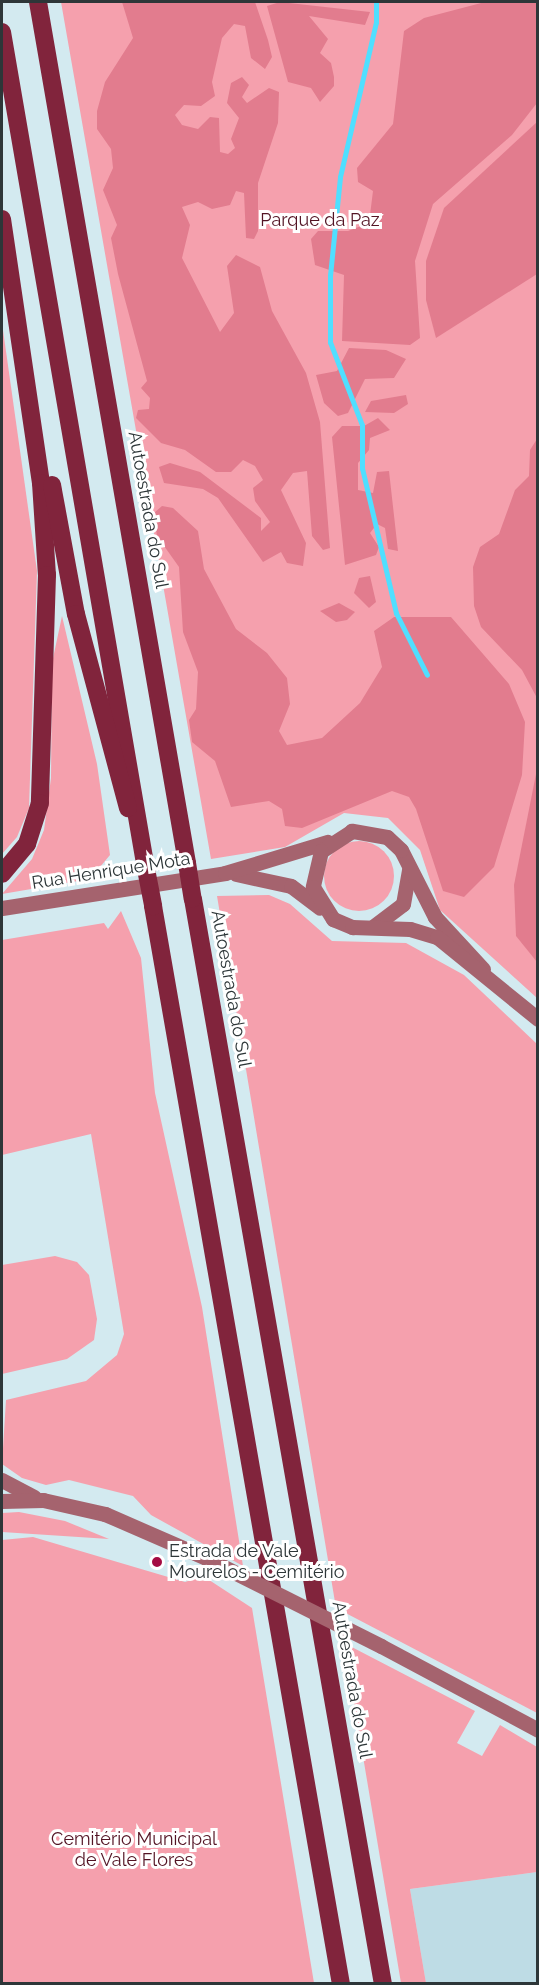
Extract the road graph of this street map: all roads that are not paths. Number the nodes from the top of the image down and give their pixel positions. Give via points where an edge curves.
1 (38, 2) edge
2 (2, 32) edge
3 (2, 219) edge
4 (25, 357) junction
5 (335, 838) junction
6 (141, 840) junction
7 (408, 866) junction
8 (2, 873) edge
9 (225, 873) junction
10 (2, 908) edge
11 (325, 912) junction
12 (362, 928) junction
13 (483, 969) junction
14 (537, 1019) edge
15 (2, 1480) edge
16 (43, 1500) junction
17 (2, 1501) edge
18 (537, 1730) edge
19 (341, 1983) edge
20 (383, 1983) edge

1 - 20 highway, Autoestrada do Sul, bridge
2 - 6 highway
3 - 4 highway
4 - 6 highway via 76,614 116,774
4 - 8 highway via 46,548 42,787 27,844
5 - 7 street via 352,831 379,833 400,850
5 - 9 street, Rua Henrique Mota via 302,853
5 - 11 street via 314,868 313,887
6 - 19 highway, bridge
7 - 12 street via 403,904 390,918
7 - 13 street via 435,917
9 - 10 street, Rua Henrique Mota
9 - 11 street, Rua Henrique Mota via 291,886
11 - 12 street via 342,924
12 - 13 street via 427,933
13 - 14 street
15 - 16 street
16 - 17 street
16 - 18 street, bridge via 121,1519 206,1558

